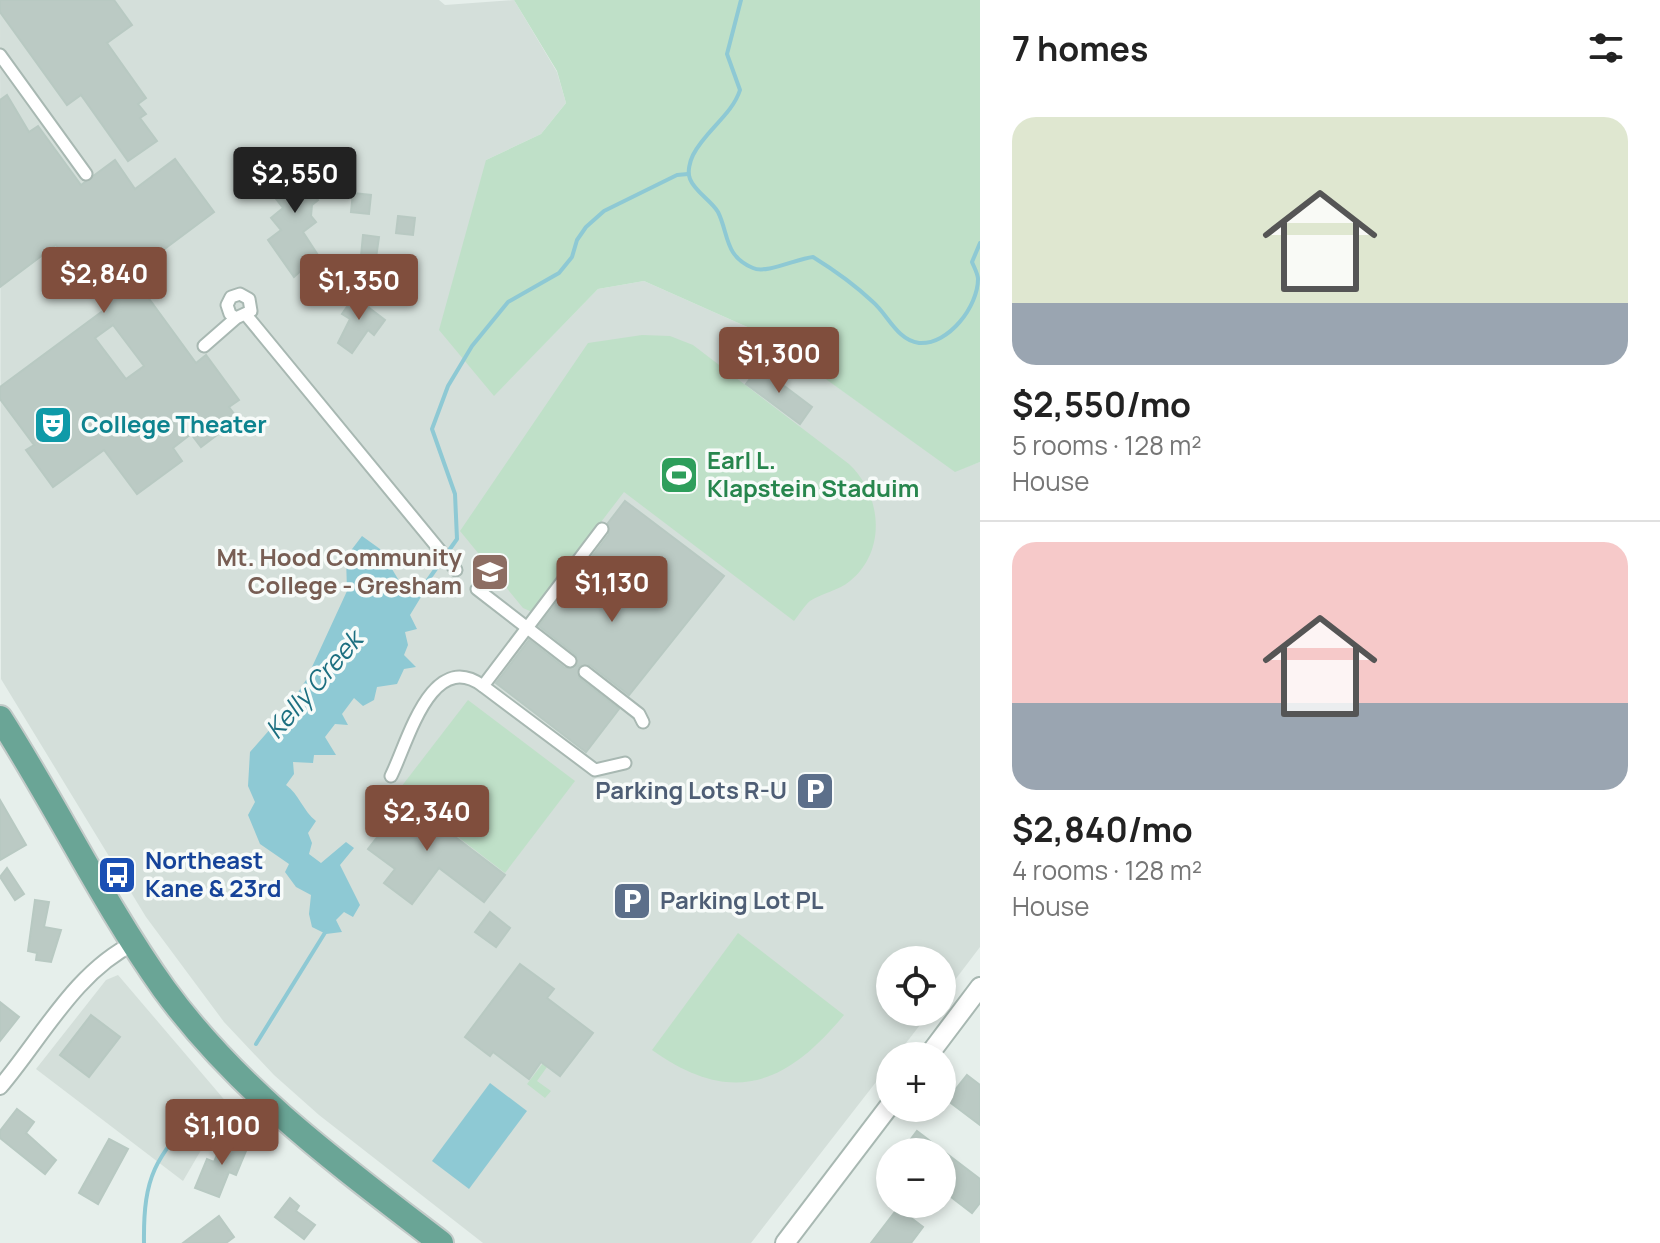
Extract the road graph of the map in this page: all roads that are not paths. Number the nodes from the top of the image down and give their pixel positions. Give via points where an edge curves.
1 (0, 55) edge
2 (86, 174) dead end
3 (204, 346) dead end
4 (602, 529) dead end
5 (456, 570) dead end
6 (477, 589) dead end
7 (527, 627) junction
8 (570, 661) dead end
9 (585, 672) dead end
10 (483, 686) junction
11 (0, 718) edge
12 (643, 722) dead end
13 (625, 763) dead end
14 (391, 776) dead end
15 (134, 943) junction
16 (980, 987) edge
17 (939, 1042) edge
18 (0, 1087) edge
19 (877, 1122) edge
20 (441, 1243) edge
21 (785, 1243) edge

1 - 2 street
3 - 5 street via 241,317
4 - 7 street
6 - 7 street
7 - 8 street
7 - 10 street
9 - 12 street
10 - 13 street via 595,770
10 - 14 street via 465,675 443,681 423,706
11 - 15 main road
15 - 18 street via 92,972
15 - 20 main road via 184,1014 260,1098
16 - 17 street
19 - 21 street

